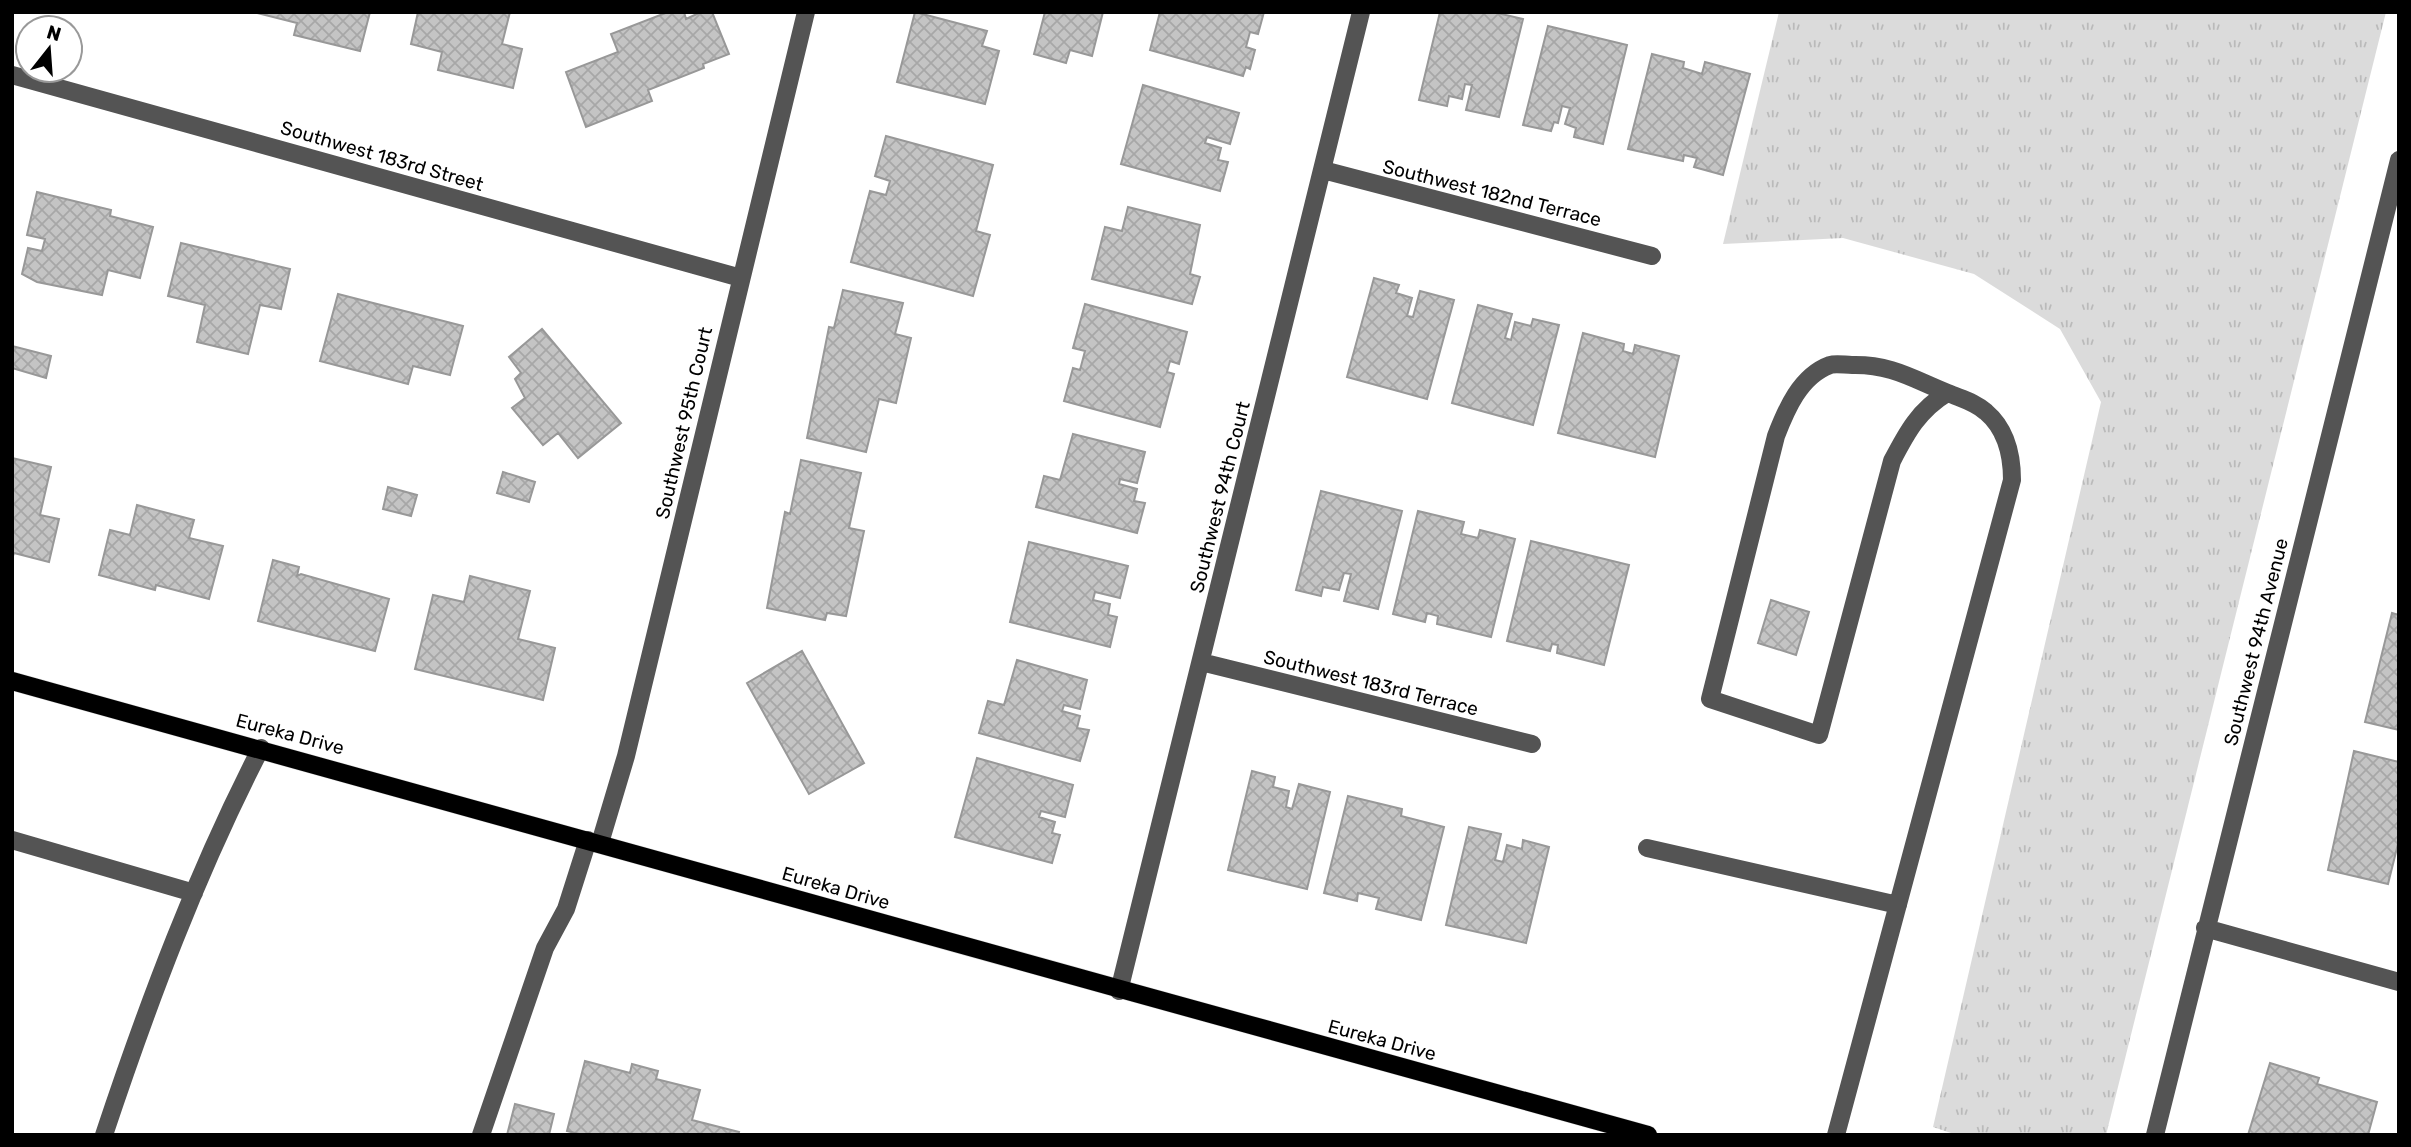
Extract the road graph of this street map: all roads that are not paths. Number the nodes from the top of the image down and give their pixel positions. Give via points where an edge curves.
1 (806, 12) edge
2 (1361, 12) edge
3 (12, 75) edge
4 (2399, 160) edge
5 (1323, 170) junction
6 (2393, 213) edge
7 (1652, 256) dead end
8 (741, 278) junction
9 (1947, 393) junction
10 (1201, 662) junction
11 (12, 681) edge
12 (1532, 744) dead end
13 (261, 748) junction
14 (12, 840) edge
15 (594, 841) junction
16 (1647, 848) dead end
17 (194, 893) junction
18 (1898, 905) junction
19 (2205, 928) junction
20 (2399, 982) edge
21 (1119, 991) junction
22 (104, 1135) edge
23 (481, 1135) edge
24 (1648, 1135) edge
25 (1836, 1135) edge
26 (2155, 1135) edge

1 - 8 street, Southwest 95th Court
2 - 5 street, Southwest 94th Court
3 - 8 street, Southwest 183rd Street
4 - 6 street, Southwest 94th Avenue
5 - 7 street, Southwest 182nd Terrace
5 - 10 street, Southwest 94th Court
6 - 19 street, Southwest 94th Avenue
8 - 15 street, Southwest 95th Court via 626,756
9 - 9 street via 1928,405 1892,461 1819,735 1710,699 1788,403 1830,365 1874,365 1917,377
9 - 18 street via 1968,399 1987,413 2004,435 2012,458 2012,480
10 - 12 street, Southwest 183rd Terrace
10 - 21 street, Southwest 94th Court
11 - 13 main road, Eureka Drive
13 - 15 main road, Eureka Drive
13 - 17 street via 224,819
14 - 17 street
15 - 21 main road, Eureka Drive
15 - 23 street, Southwest 95th Court via 545,948
16 - 18 street
17 - 22 street
18 - 25 street
19 - 20 street
19 - 26 street, Southwest 94th Avenue
21 - 24 main road, Eureka Drive

